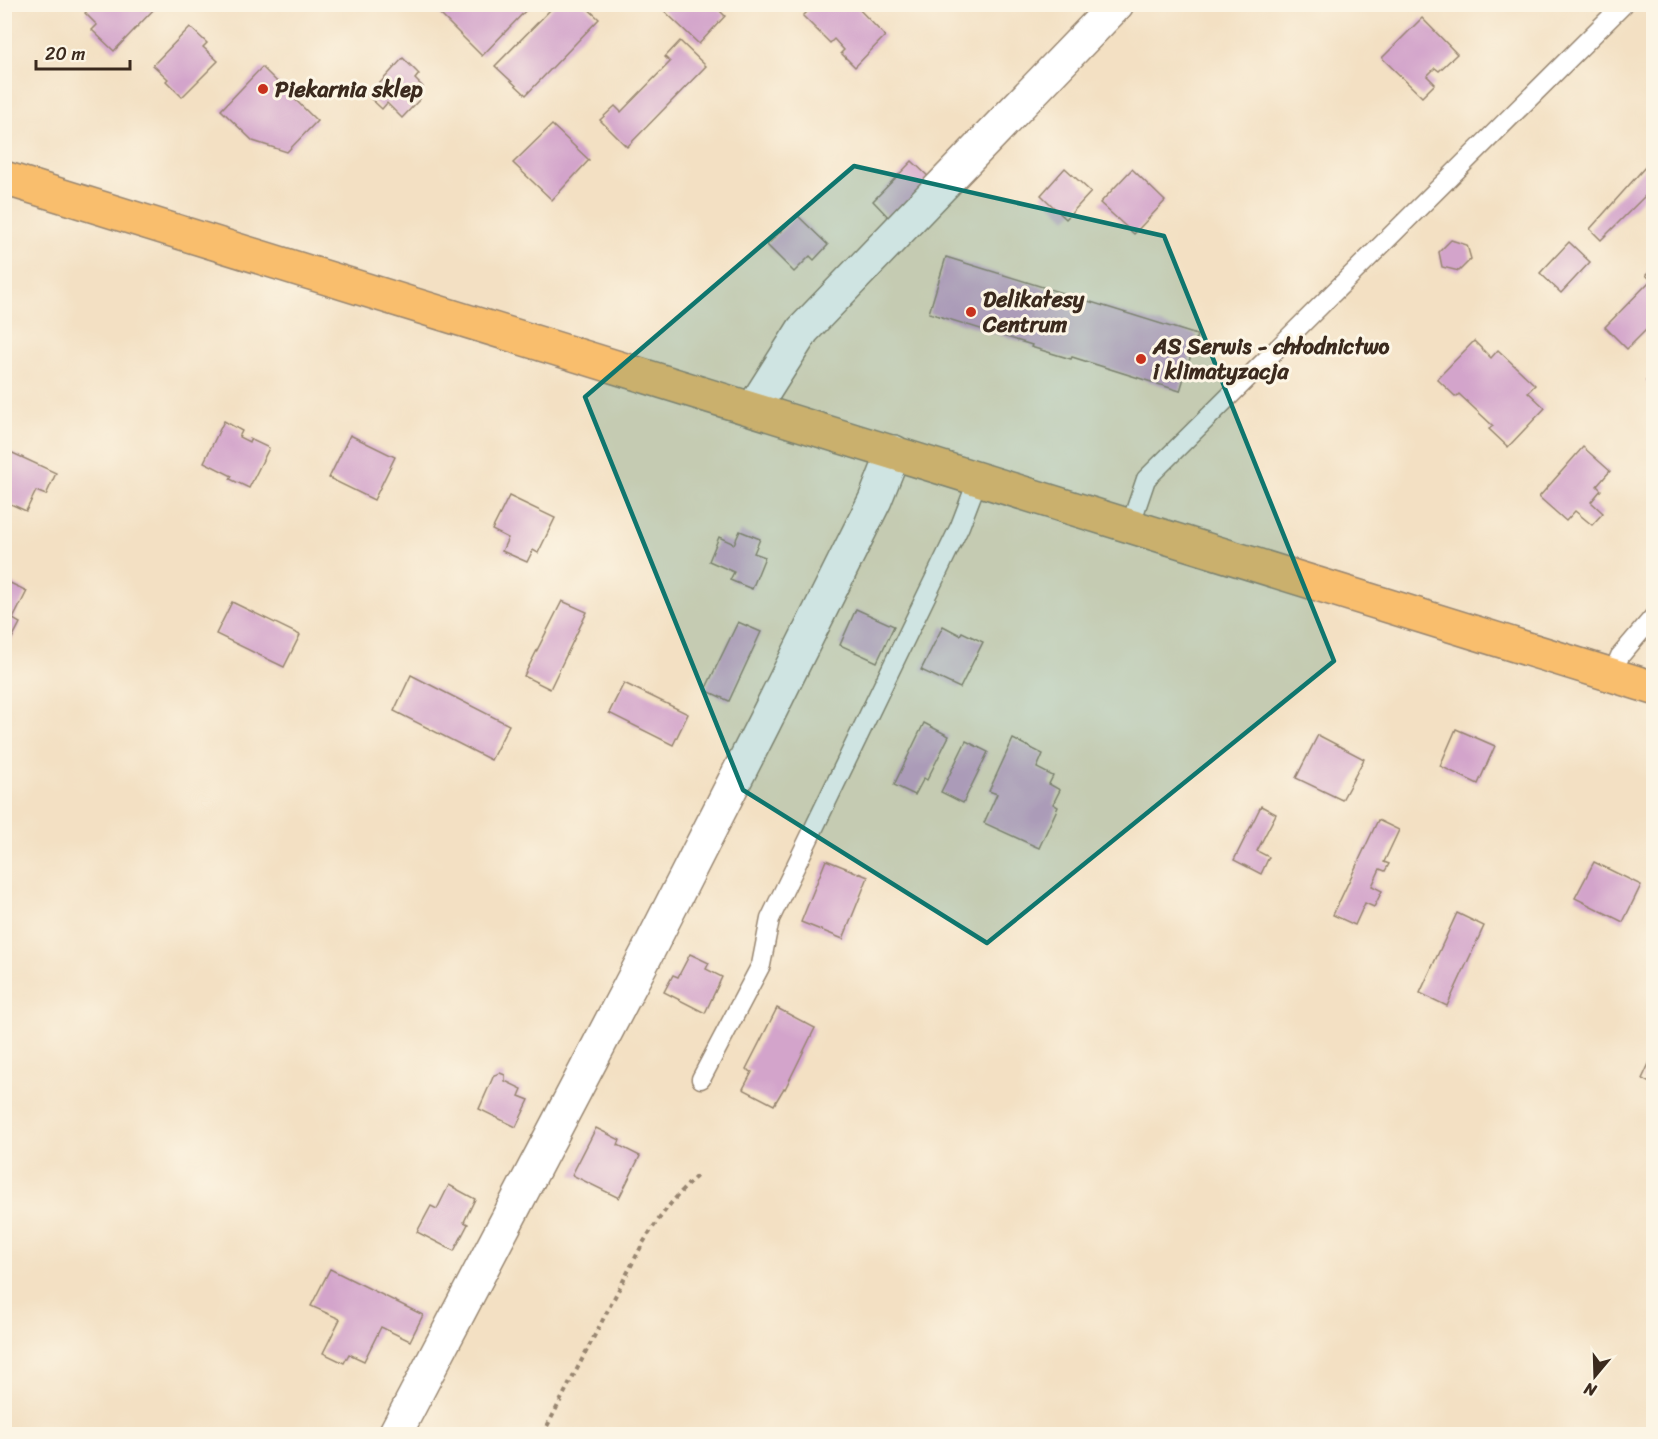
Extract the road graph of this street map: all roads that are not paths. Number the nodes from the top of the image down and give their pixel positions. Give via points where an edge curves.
1 (1117, 4) edge
2 (1624, 4) edge
3 (4, 178) edge
4 (753, 409) junction
5 (894, 452) junction
6 (978, 479) junction
7 (1130, 526) junction
8 (1653, 616) edge
9 (1612, 675) junction
10 (1653, 688) edge
11 (701, 1079) dead end
12 (395, 1434) edge

1 - 4 street via 803,330
2 - 7 lane via 1146,479
3 - 4 main road
4 - 5 main road
5 - 6 main road
5 - 12 street via 875,500 748,754
6 - 7 main road
6 - 11 lane via 960,526 770,918 761,965
7 - 9 main road
8 - 9 lane via 1620,656
9 - 10 main road

